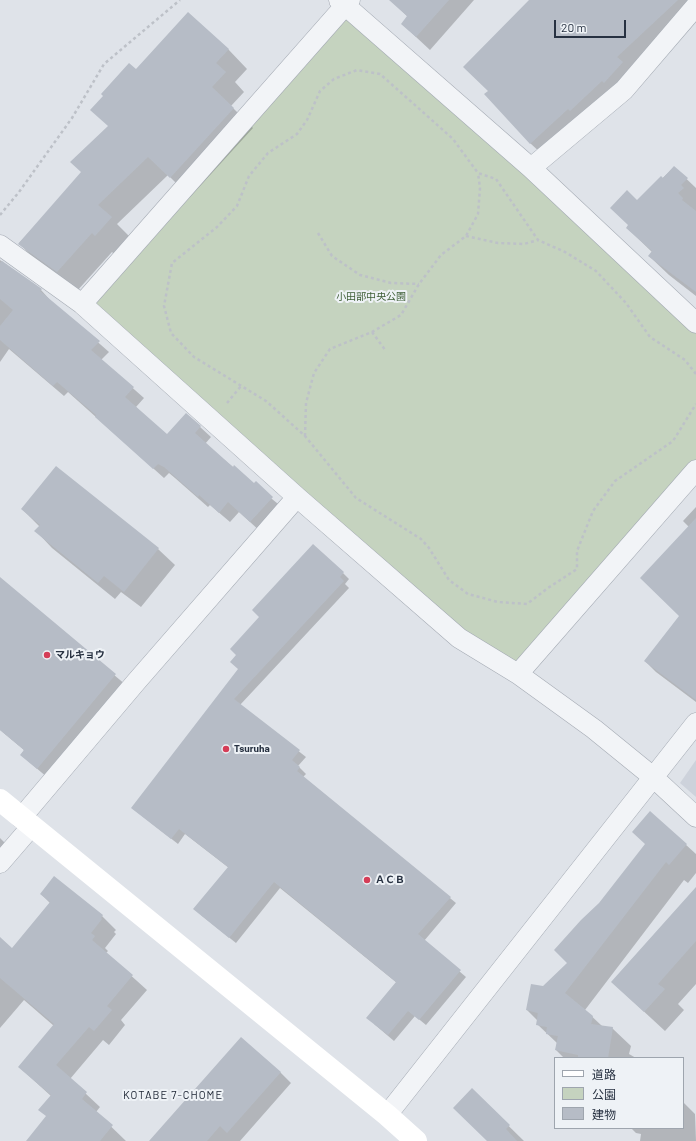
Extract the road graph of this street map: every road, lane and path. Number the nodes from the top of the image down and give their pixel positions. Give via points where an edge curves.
1 (180, 0) edge
2 (345, 2) edge
3 (696, 6) edge
4 (531, 168) junction
5 (478, 173) junction
6 (0, 215) edge
7 (318, 233) dead end
8 (466, 236) junction
9 (538, 240) junction
10 (0, 245) edge
11 (419, 284) junction
12 (82, 304) junction
13 (696, 323) edge
14 (372, 332) junction
15 (386, 351) dead end
16 (696, 374) edge
17 (241, 386) junction
18 (696, 404) edge
19 (225, 405) dead end
20 (305, 436) junction
21 (696, 470) edge
22 (297, 497) junction
23 (518, 674) junction
24 (696, 723) edge
25 (653, 777) junction
26 (0, 800) edge
27 (696, 817) edge
28 (26, 822) junction
29 (0, 863) edge
30 (387, 1115) junction
31 (416, 1141) edge

1 - 6 path via 104,64 72,118
2 - 4 street
2 - 12 street
3 - 4 street via 624,90
4 - 13 street
5 - 8 path via 478,214
5 - 9 path via 496,179
5 - 17 path via 453,139 380,74 357,70 334,79 320,91 307,120 297,134 268,153 249,176 237,206 217,227 172,263 164,306 171,333 194,357
7 - 11 path via 332,256 360,275 391,283
8 - 9 path via 498,243 524,244
8 - 11 path via 441,255
9 - 16 path via 565,252 596,271 626,303 650,337 685,360
10 - 12 street
11 - 14 path via 401,315
12 - 22 street
14 - 15 path
14 - 20 path via 330,349 314,373 306,403
17 - 19 path
17 - 20 path via 266,401
18 - 20 path via 673,441 615,481 593,511 577,551 577,569 527,604 498,602 468,594 449,580 421,539 356,498
21 - 23 street
22 - 23 street via 459,638
22 - 28 street via 136,682
23 - 25 street via 594,729
24 - 25 street
25 - 27 street
25 - 30 street
26 - 28 street
28 - 29 street
28 - 30 street
30 - 31 street

